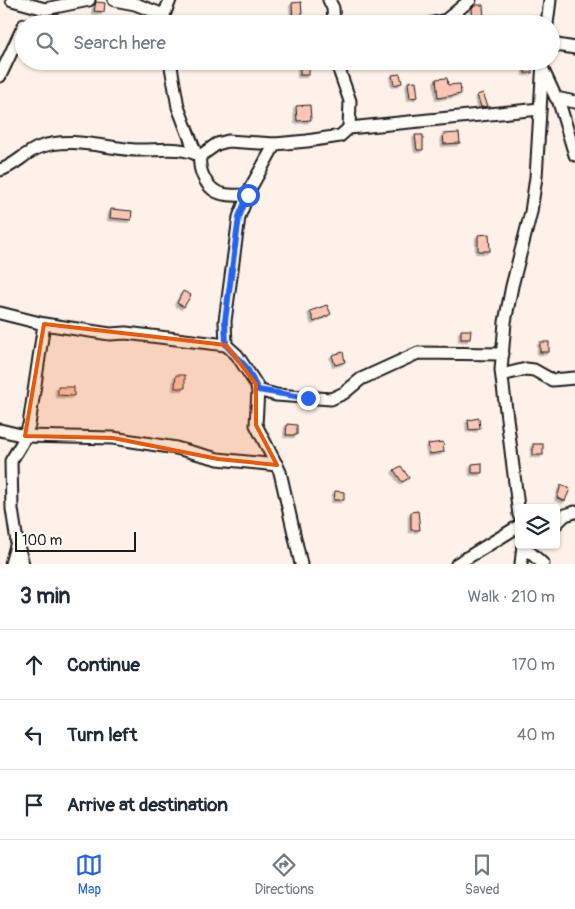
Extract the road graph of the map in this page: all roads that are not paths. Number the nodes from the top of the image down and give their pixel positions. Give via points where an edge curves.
1 (12, 0) edge
2 (89, 0) edge
3 (114, 0) edge
4 (170, 0) edge
5 (328, 0) edge
6 (470, 0) edge
7 (550, 0) edge
8 (33, 3) edge
9 (28, 15) edge
10 (156, 15) edge
11 (164, 15) edge
12 (333, 15) edge
13 (452, 15) edge
14 (548, 15) edge
15 (15, 44) edge
16 (560, 46) edge
17 (575, 48) edge
18 (172, 70) edge
19 (339, 70) edge
20 (543, 70) edge
21 (545, 70) edge
22 (0, 76) edge
23 (558, 100) junction
24 (575, 102) edge
25 (540, 109) junction
26 (349, 128) junction
27 (275, 144) junction
28 (198, 155) junction
29 (575, 155) edge
30 (0, 170) edge
31 (248, 195) junction
32 (0, 314) edge
33 (44, 324) junction
34 (226, 345) junction
35 (503, 354) junction
36 (502, 375) junction
37 (575, 378) edge
38 (258, 390) junction
39 (0, 430) edge
40 (25, 436) junction
41 (277, 465) junction
42 (518, 504) edge
43 (575, 512) edge
44 (560, 520) edge
45 (515, 528) edge
46 (17, 542) junction
47 (526, 549) edge
48 (529, 549) edge
49 (11, 564) edge
50 (23, 564) edge
51 (301, 564) edge
52 (457, 564) edge
53 (521, 564) edge
54 (543, 564) edge

1 - 8 street
2 - 8 street via 45,9
3 - 10 street via 135,4
4 - 11 street
5 - 12 street
6 - 13 street
7 - 14 street
8 - 9 street
15 - 22 street
16 - 17 street
18 - 28 street via 178,107
19 - 26 street via 350,101
20 - 25 street
21 - 23 street
23 - 24 street
23 - 29 street
25 - 26 street
25 - 35 street via 531,212 512,286
26 - 27 street via 340,136
27 - 28 street via 228,141
27 - 31 street
28 - 30 street via 172,148 137,150 77,143 54,144 40,147
28 - 31 street via 199,167 212,188 222,194
31 - 34 street via 239,217 225,321
32 - 33 street
33 - 34 street
33 - 40 street via 31,416
34 - 38 street via 247,368
35 - 36 street
35 - 38 street via 418,353 361,379 331,399 276,395
36 - 37 street via 526,369 552,380
36 - 42 street
38 - 41 street via 256,426
39 - 40 street
40 - 41 street via 113,438 176,448 218,459
40 - 46 street via 11,461 12,509
41 - 51 street
43 - 44 street
45 - 52 street
46 - 49 street
46 - 50 street
47 - 53 street
48 - 54 street

